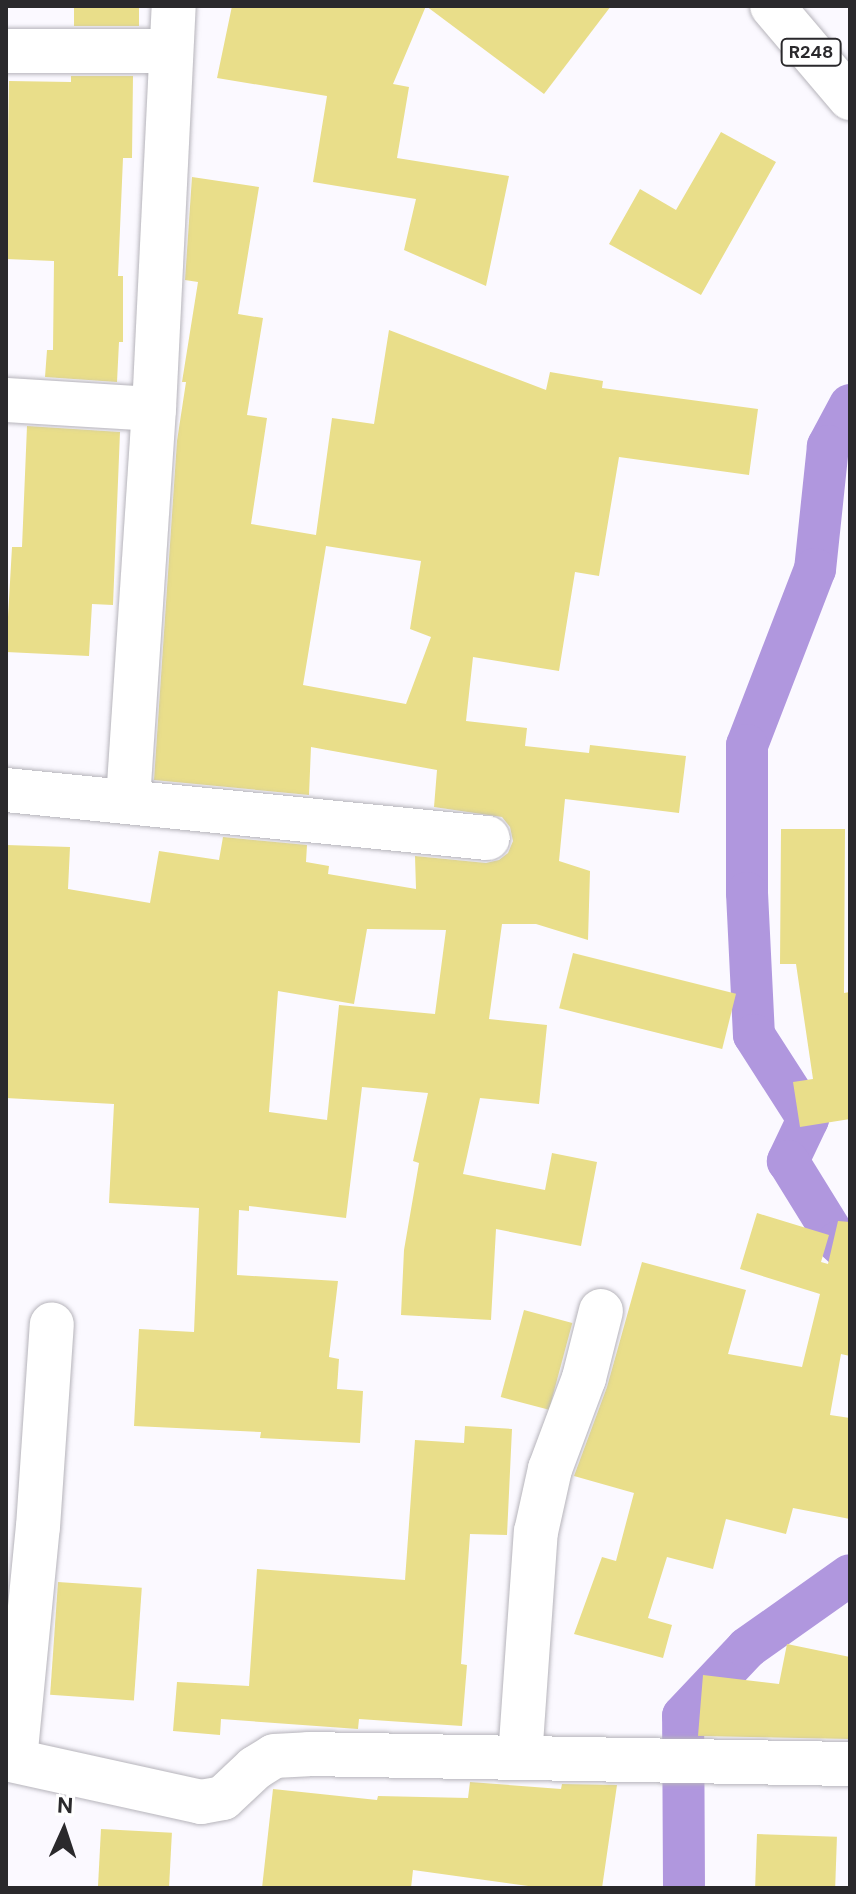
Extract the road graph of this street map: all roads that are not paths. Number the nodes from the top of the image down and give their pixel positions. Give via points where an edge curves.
1 (174, 6) edge
2 (772, 6) edge
3 (6, 51) edge
4 (171, 51) junction
5 (850, 98) edge
6 (6, 400) edge
7 (154, 409) junction
8 (6, 790) edge
9 (128, 800) junction
10 (488, 838) dead end
11 (601, 1311) dead end
12 (52, 1324) dead end
13 (520, 1758) junction
14 (10, 1759) edge
15 (850, 1764) edge

1 - 4 street
2 - 5 street, R248
3 - 4 street
4 - 7 street
6 - 7 street
7 - 9 street
8 - 9 street
9 - 10 street
11 - 13 street via 584,1378 550,1469 536,1532
12 - 14 street via 38,1527
13 - 14 street via 274,1756 223,1798 201,1802
13 - 15 street

